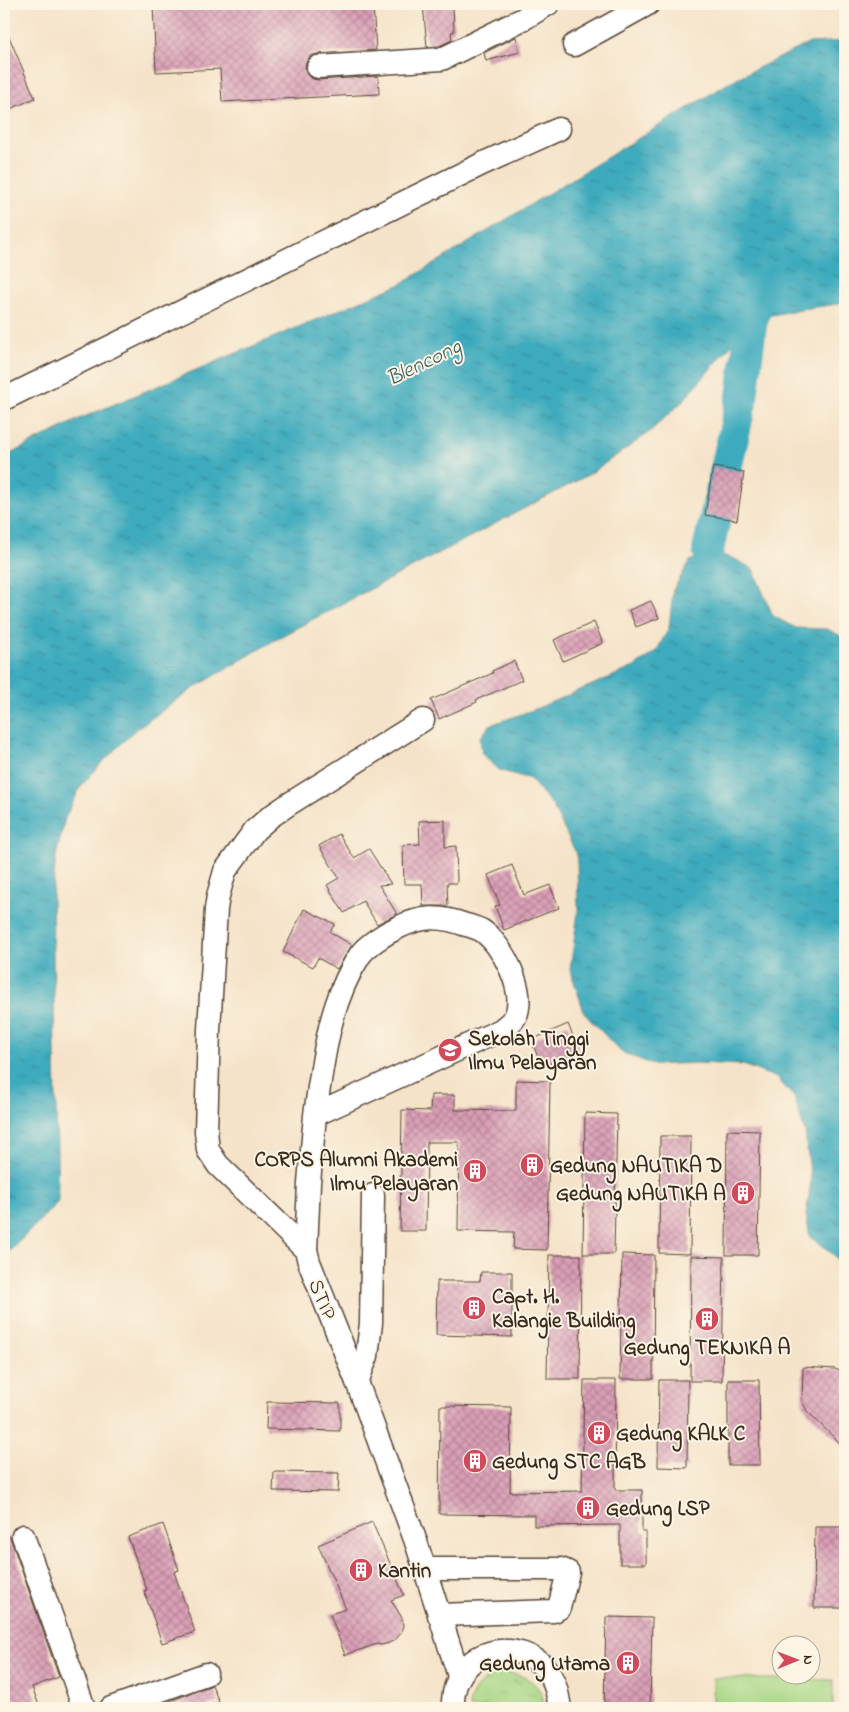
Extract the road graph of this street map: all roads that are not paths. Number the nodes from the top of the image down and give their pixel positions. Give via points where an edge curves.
1 (548, 4) edge
2 (648, 4) edge
3 (574, 45) dead end
4 (318, 67) dead end
5 (560, 129) dead end
6 (4, 399) edge
7 (423, 720) dead end
8 (316, 1115) junction
9 (373, 1195) dead end
10 (306, 1250) junction
11 (357, 1382) junction
12 (23, 1536) dead end
13 (425, 1569) junction
14 (439, 1615) junction
15 (206, 1674) dead end
16 (459, 1676) junction
17 (84, 1708) edge
18 (111, 1708) edge
19 (453, 1708) edge
20 (560, 1708) edge

1 - 4 lane via 442,60
2 - 3 lane
5 - 6 lane via 484,163
7 - 10 lane via 288,804 255,830 225,871 218,896 209,1030 208,1150 218,1165
8 - 8 lane, STIP via 509,1024 516,1016 516,985 508,962 495,942 480,930 436,917 412,920 386,933 361,953 330,1025
8 - 10 lane, STIP
9 - 11 lane via 371,1323 366,1356
10 - 11 lane, STIP
11 - 13 lane, STIP
12 - 17 lane
13 - 14 lane, STIP
13 - 14 lane via 561,1569 568,1572 559,1608 554,1612
14 - 16 lane, STIP
15 - 18 lane
16 - 19 lane via 452,1696
16 - 20 lane via 473,1660 492,1651 513,1650 532,1657 548,1671 557,1690

